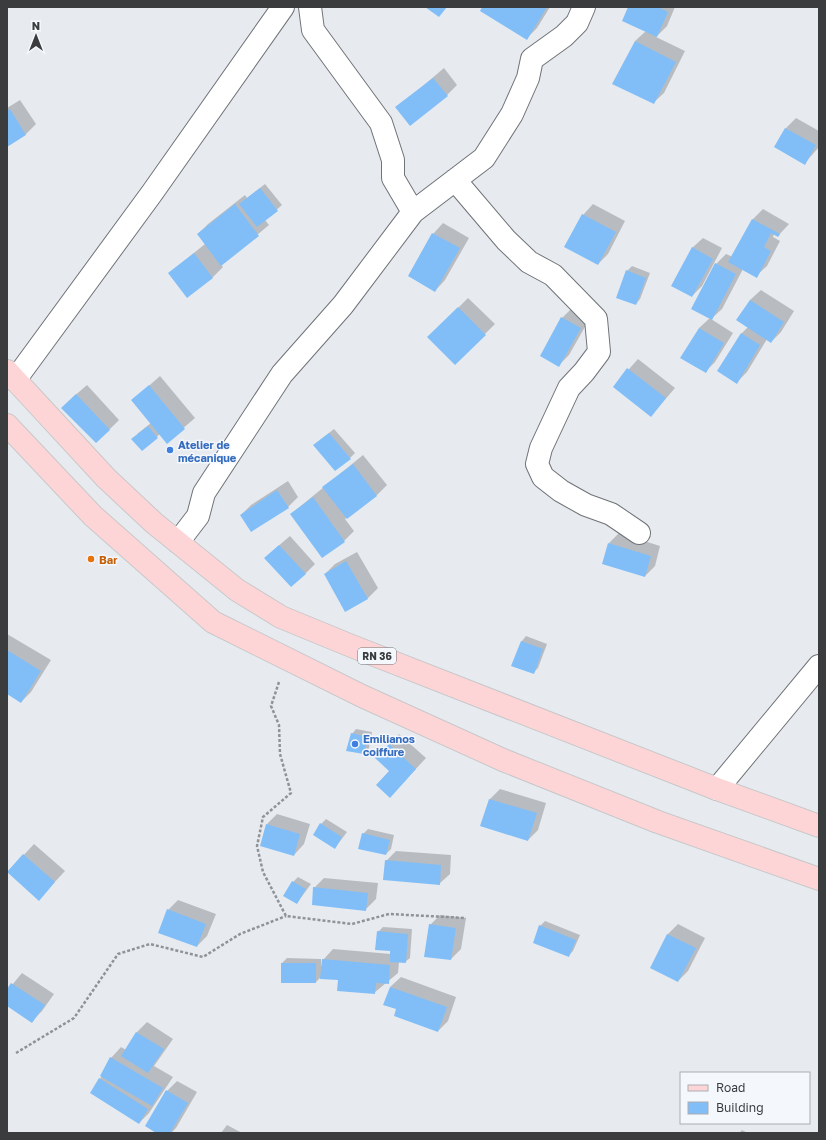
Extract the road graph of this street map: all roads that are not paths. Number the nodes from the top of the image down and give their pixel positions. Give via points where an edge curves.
1 (283, 7) edge
2 (310, 7) edge
3 (584, 7) edge
4 (455, 180) junction
5 (413, 212) junction
6 (11, 376) edge
7 (7, 425) edge
8 (639, 533) dead end
9 (178, 542) junction
10 (819, 666) edge
11 (717, 789) junction
12 (819, 826) edge
13 (819, 879) edge

1 - 6 street via 152,193
2 - 5 street via 312,30 381,123 393,160 394,178
3 - 4 street via 577,23 564,36 532,59 528,78 512,114 484,158
4 - 5 street
4 - 8 street via 506,240 529,262 553,275 596,319 600,352 569,388 537,464 543,478 560,491 586,505 611,514
5 - 9 street via 343,305 282,374 204,493 198,516
6 - 9 main road, RN 36 via 106,478
7 - 13 main road via 93,516 213,622 362,696 503,760 658,822
9 - 11 main road, RN 36 via 237,590 281,617
10 - 11 street
11 - 12 main road, RN 36

